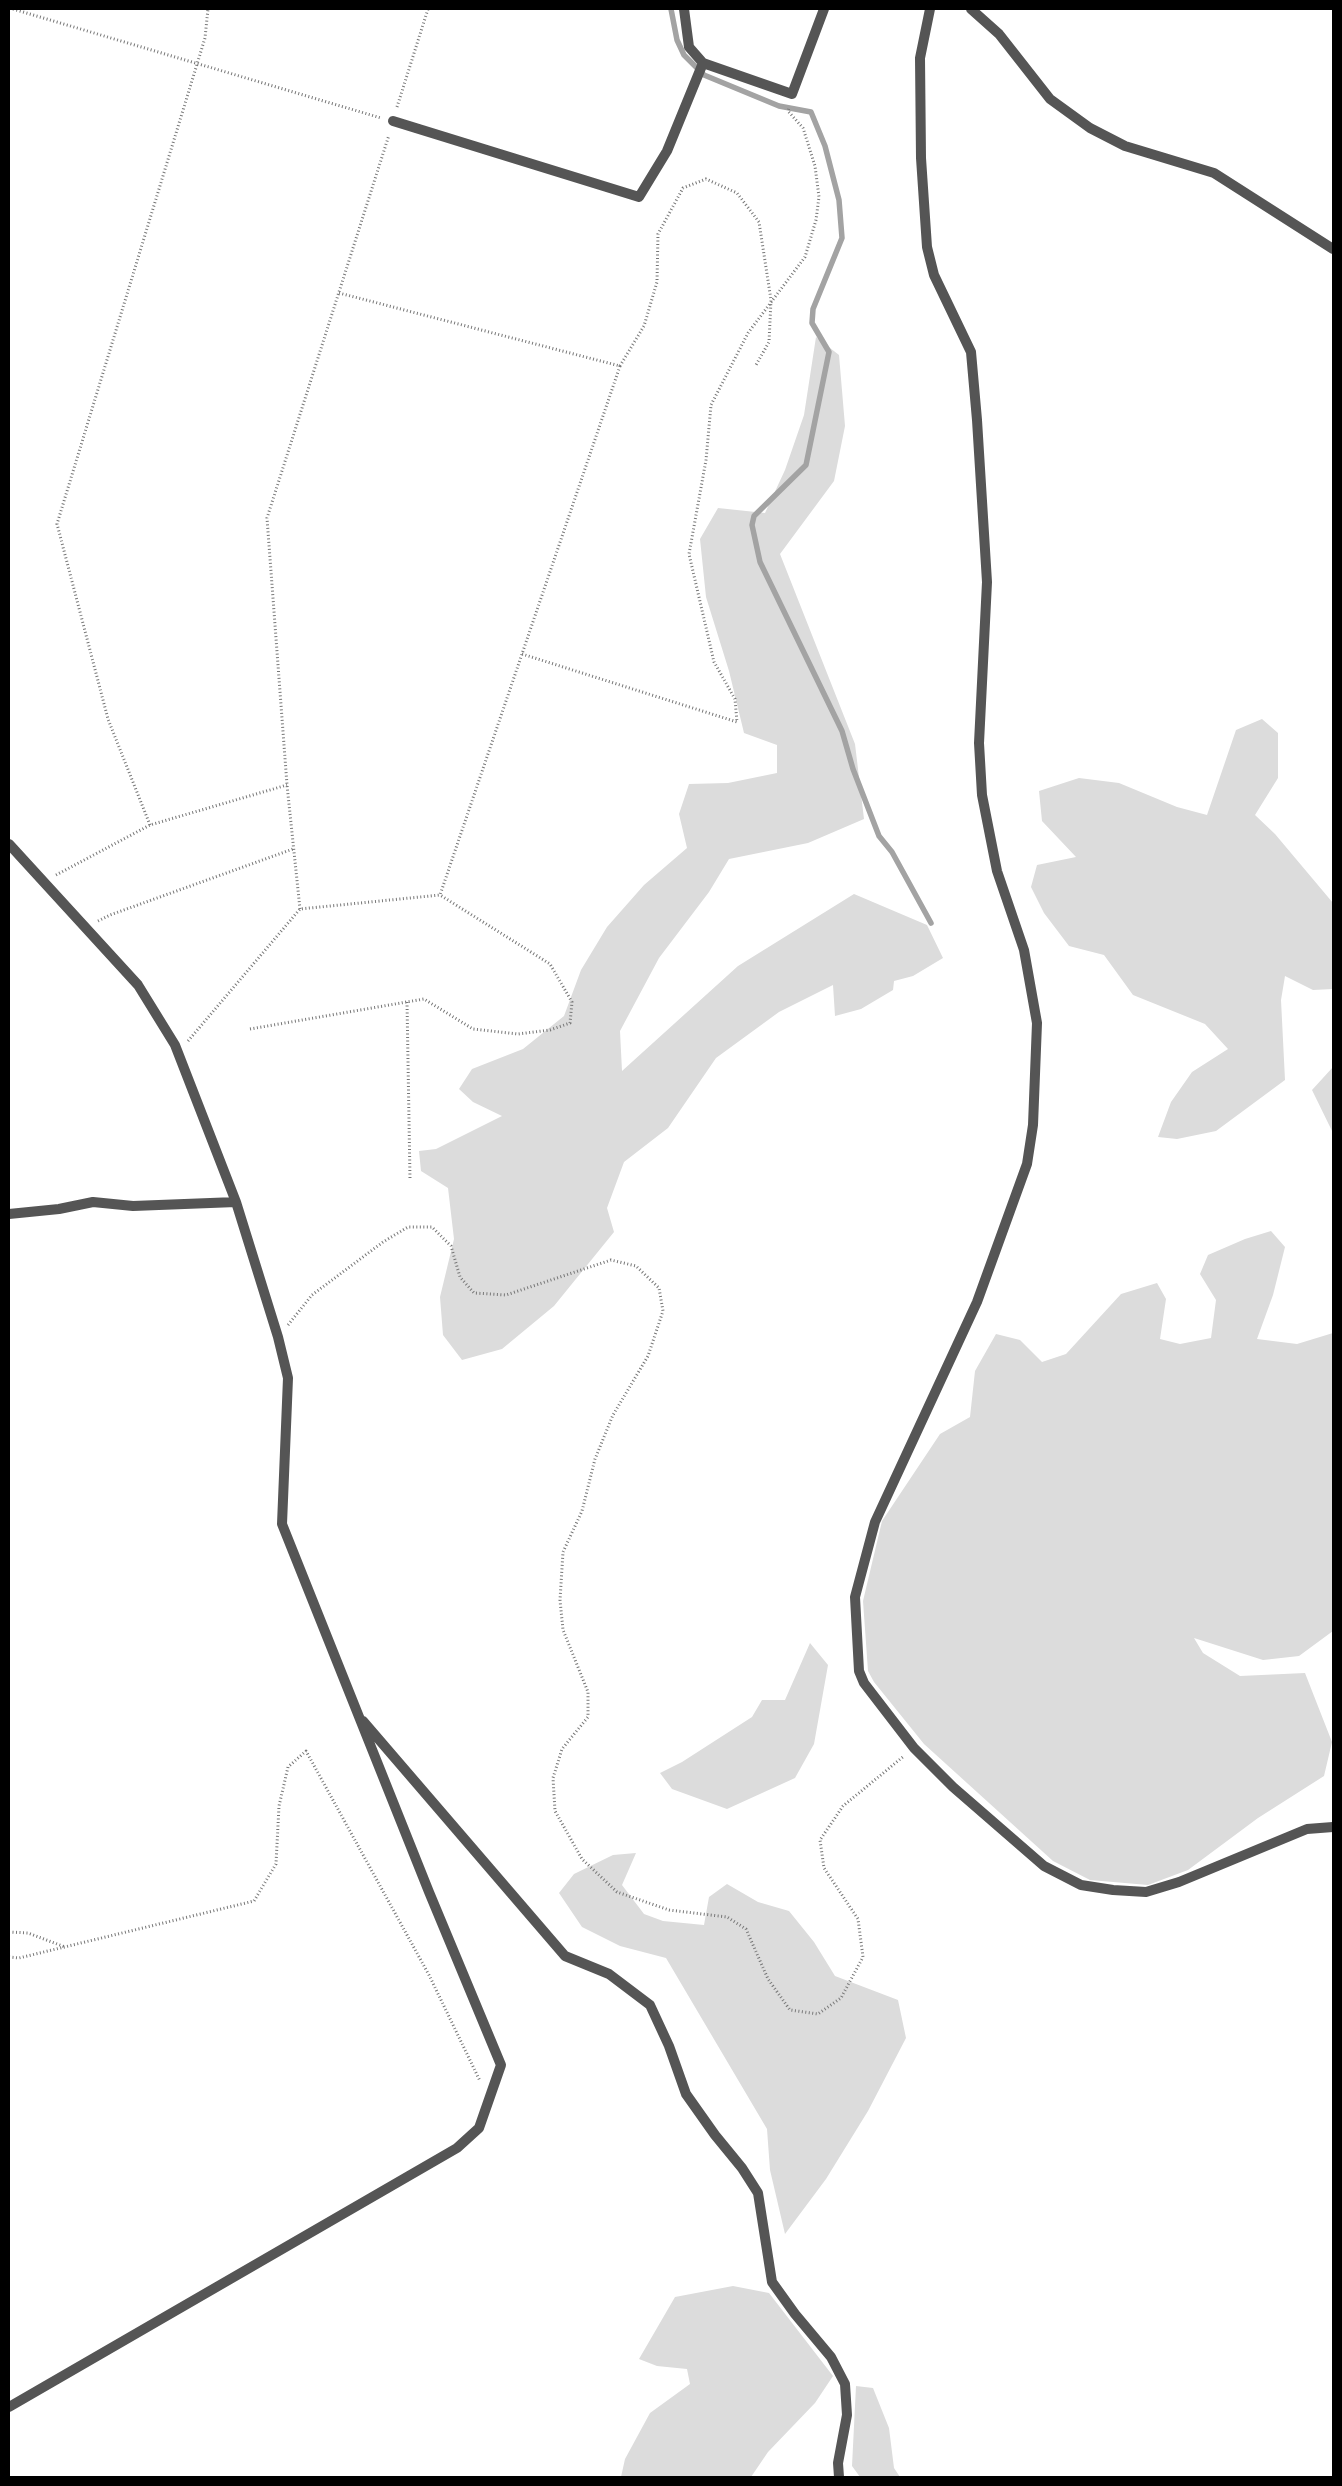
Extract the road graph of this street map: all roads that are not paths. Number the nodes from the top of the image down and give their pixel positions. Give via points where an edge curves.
1 (684, 9) edge
2 (824, 9) edge
3 (930, 9) edge
4 (971, 9) edge
5 (703, 63) junction
6 (393, 121) road end
7 (1333, 249) edge
8 (9, 844) edge
9 (236, 1202) junction
10 (9, 1214) edge
11 (358, 1714) junction
12 (1333, 1827) edge
13 (9, 2408) edge
14 (839, 2477) edge

1 - 5 street via 689,47
2 - 5 street via 792,94
3 - 12 street via 920,58 927,247 934,275 971,352 987,582 979,743 982,796 997,871 1024,950 1037,1023 1033,1124 1027,1164 977,1302 875,1522 856,1597 859,1671 864,1683 914,1748 953,1787 1044,1866 1081,1885 1146,1892 1179,1882 1307,1829
4 - 7 street via 999,34 1050,99 1090,128 1125,146 1214,173
5 - 6 street via 667,151 639,197
8 - 9 street via 138,985 178,1053
9 - 10 street via 134,1206 93,1202
9 - 11 street via 288,1378 282,1524
11 - 13 street via 501,2065 479,2128 457,2148
11 - 14 street via 566,1956 609,1974 650,2005 686,2094 758,2193 772,2282 831,2357 845,2384 847,2415 838,2463

